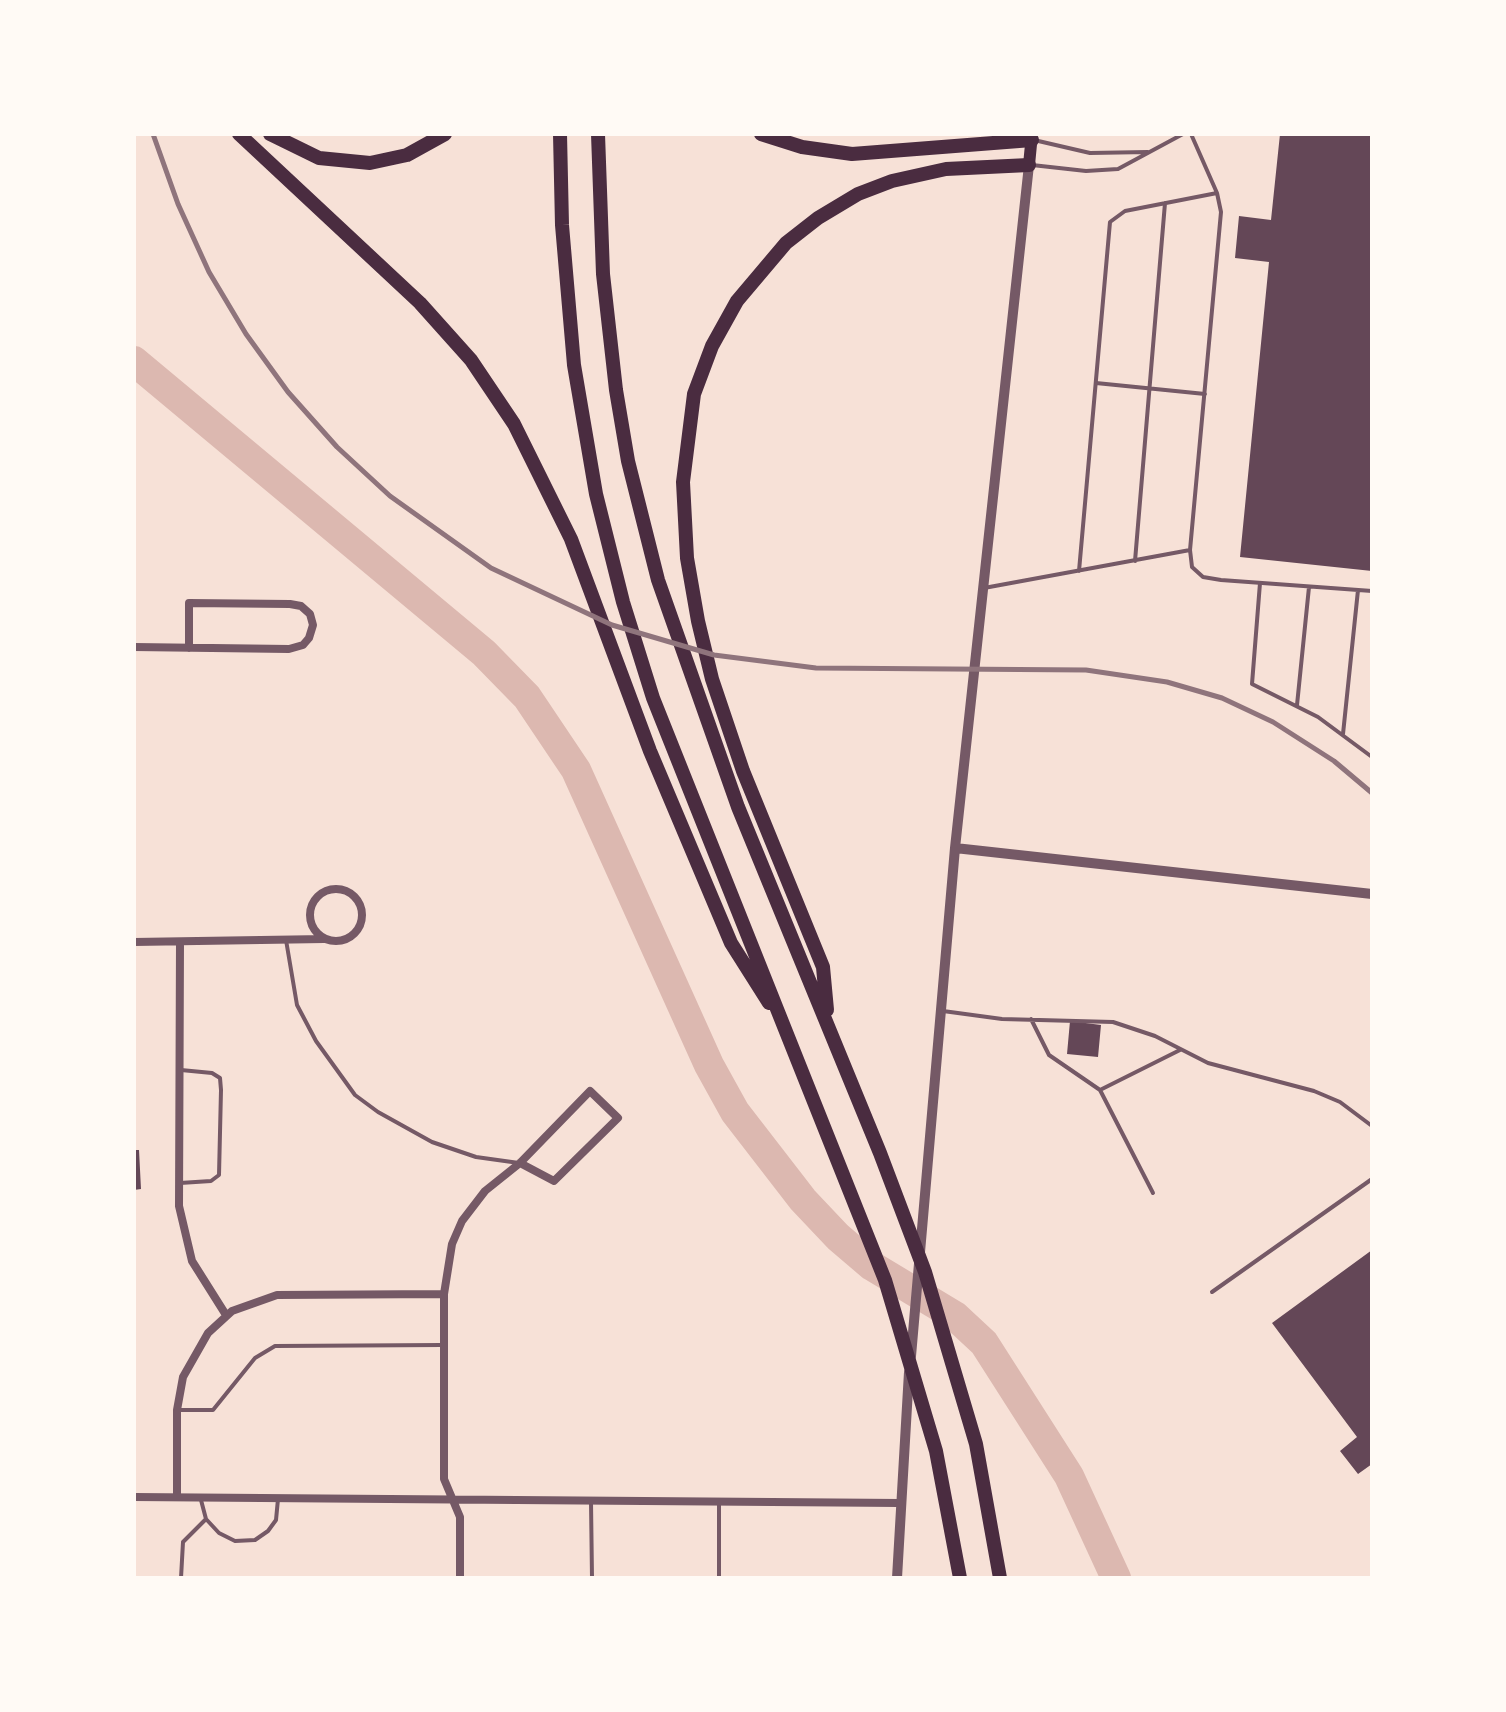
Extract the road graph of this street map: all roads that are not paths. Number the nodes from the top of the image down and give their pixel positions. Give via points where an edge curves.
1 (239, 134) edge
2 (270, 134) edge
3 (445, 134) edge
4 (560, 134) edge
5 (598, 134) edge
6 (761, 134) edge
7 (1183, 134) edge
8 (1191, 134) edge
9 (1032, 137) edge
10 (1150, 152) junction
11 (1029, 165) junction
12 (1217, 193) junction
13 (1165, 203) junction
14 (1096, 383) junction
15 (1150, 388) junction
16 (1205, 394) junction
17 (1190, 550) junction
18 (1135, 561) junction
19 (1079, 571) junction
20 (1260, 583) junction
21 (1309, 587) junction
22 (984, 588) junction
23 (1358, 590) junction
24 (1372, 591) edge
25 (134, 647) edge
26 (189, 648) junction
27 (1297, 705) junction
28 (1343, 734) junction
29 (1372, 757) edge
30 (955, 848) junction
31 (1372, 894) edge
32 (324, 939) junction
33 (286, 940) junction
34 (134, 942) edge
35 (180, 943) junction
36 (940, 1011) junction
37 (1031, 1019) junction
38 (828, 1027) junction
39 (789, 1034) junction
40 (1180, 1050) junction
41 (179, 1070) junction
42 (1100, 1090) junction
43 (1372, 1126) edge
44 (520, 1163) junction
45 (1372, 1179) edge
46 (177, 1183) junction
47 (1153, 1193) dead end
48 (1212, 1292) dead end
49 (444, 1294) junction
50 (226, 1315) junction
51 (444, 1345) junction
52 (177, 1410) junction
53 (134, 1497) edge
54 (177, 1497) junction
55 (200, 1497) junction
56 (278, 1498) junction
57 (453, 1499) junction
58 (591, 1499) junction
59 (719, 1501) junction
60 (899, 1503) junction
61 (206, 1519) junction
62 (999, 1572) edge
63 (960, 1575) edge
64 (181, 1578) edge
65 (460, 1578) edge
66 (592, 1578) edge
67 (719, 1578) edge
68 (897, 1578) edge

1 - 39 highway via 420,303 471,360 521,435 571,539 628,694 731,943
2 - 3 highway via 319,158 370,163 407,155
4 - 39 highway via 574,365 611,559 653,698
5 - 38 highway via 603,274 616,390 658,580 700,708
6 - 9 highway via 852,154
7 - 10 lane
8 - 12 lane
9 - 10 lane via 1090,153
9 - 11 main road
10 - 11 lane via 1110,170
11 - 22 street
11 - 38 highway via 946,169 874,187 801,230 752,281 712,346 689,418 683,482 692,594 722,710 823,967
12 - 13 lane
12 - 16 lane via 1221,218
13 - 14 lane via 1111,219
13 - 15 lane
14 - 15 lane
14 - 19 lane
15 - 16 lane
15 - 18 lane
16 - 17 lane
17 - 18 lane
17 - 20 lane via 1192,567 1203,577
18 - 19 lane
19 - 22 lane
20 - 21 lane
20 - 27 lane via 1252,684
21 - 23 lane
21 - 27 lane
22 - 30 street
23 - 24 lane
23 - 28 lane
25 - 26 street
26 - 26 street via 189,603 290,604 310,614 313,625 303,645 289,649
27 - 28 lane
28 - 29 lane
30 - 31 street
30 - 36 street
32 - 32 street via 344,941 360,928 362,909 349,892 331,889 313,903 310,921
32 - 33 street
33 - 35 street
33 - 44 lane via 297,1005 355,1095 432,1142 476,1157
34 - 35 street
35 - 41 street
36 - 37 lane
36 - 60 street
37 - 40 lane via 1113,1022
37 - 42 lane via 1049,1055
38 - 62 highway via 903,1211 956,1371 979,1457
39 - 63 highway via 885,1280 920,1391
40 - 42 lane
40 - 43 lane via 1208,1063 1314,1091 1340,1102
41 - 46 street
41 - 46 lane via 212,1073 220,1078 221,1090 219,1175 211,1181
42 - 47 lane
44 - 44 street via 590,1091 618,1118 554,1181
44 - 49 street via 485,1191 462,1221 452,1244
45 - 48 lane
46 - 50 street via 186,1246
49 - 50 street via 277,1295 245,1303
49 - 51 street
50 - 52 street via 188,1365
51 - 52 lane via 275,1346 255,1358 213,1410
51 - 57 street via 444,1479
52 - 54 street
53 - 54 street
54 - 55 street
55 - 56 street
55 - 61 lane
56 - 57 street
56 - 61 lane via 276,1520 255,1540 235,1541
57 - 58 street
57 - 65 street via 460,1517
58 - 59 street
58 - 66 lane
59 - 60 street
59 - 67 lane
60 - 68 street
61 - 64 lane via 183,1542

